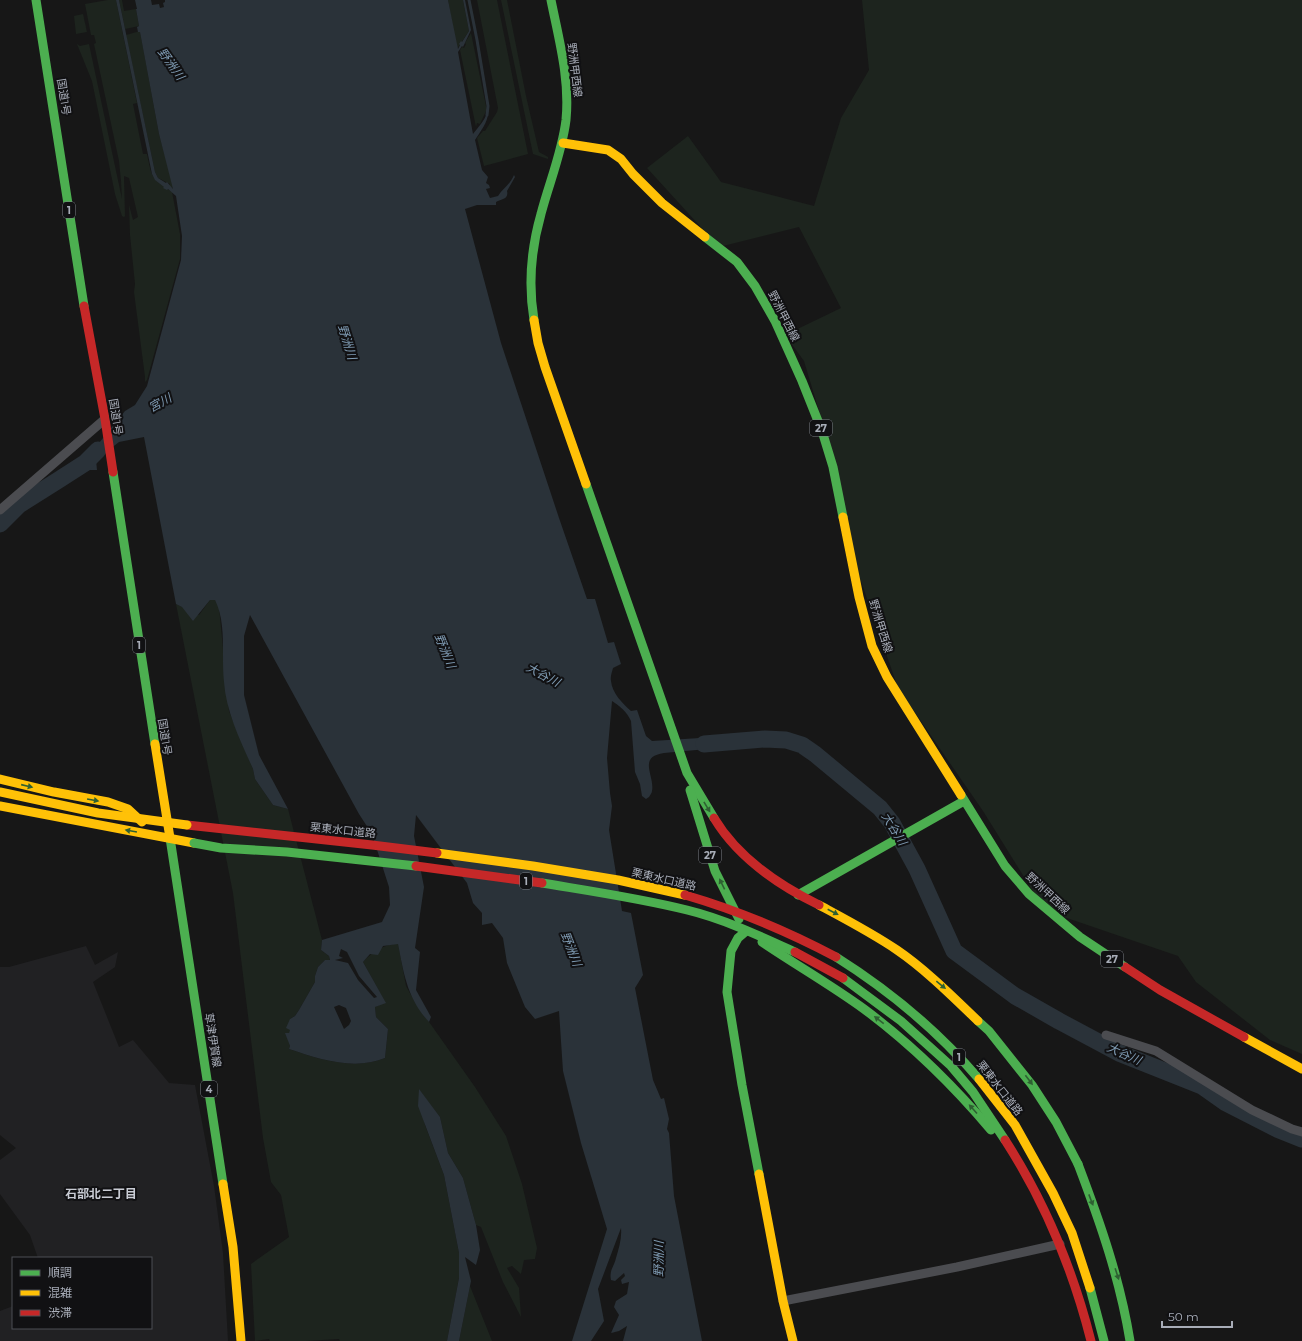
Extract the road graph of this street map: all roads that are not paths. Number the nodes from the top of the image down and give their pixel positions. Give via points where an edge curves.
1 (36, 0) edge
2 (551, 0) edge
3 (563, 143) junction
4 (105, 424) junction
5 (0, 510) edge
6 (687, 774) junction
7 (0, 780) edge
8 (0, 792) edge
9 (964, 801) junction
10 (0, 806) edge
11 (170, 838) junction
12 (798, 895) junction
13 (745, 932) junction
14 (1106, 1035) dead end
15 (1302, 1069) edge
16 (1302, 1132) edge
17 (1025, 1171) junction
18 (1060, 1244) junction
19 (783, 1301) junction
20 (241, 1341) edge
21 (793, 1341) edge
22 (1091, 1341) edge
23 (1104, 1341) edge
24 (1130, 1341) edge

1 - 4 main road, 国道1号 / 1
2 - 3 main road, 野洲甲西線 / 27 via 563,58 567,104
3 - 6 main road, 野洲甲西線 / 27 via 537,229 531,266 535,329 545,367
3 - 9 main road, 野洲甲西線 / 27 via 608,150 621,159 662,203 737,262 755,286 775,321 822,431 833,467 859,597 872,646 887,677
4 - 5 street
4 - 11 main road, 国道1号 / 1
6 -> 12 main road, 野洲甲西線 / 27 via 720,828 733,844 760,870
13 -> 6 main road, 野洲甲西線 / 27 via 715,871
7 -> 11 main road, 1 via 108,802 128,809 148,826
8 - 23 main road, 栗東水口道路 / 1, bridge via 121,816 372,845 618,880 712,903 756,918 806,940 880,986 919,1017 979,1079 1010,1119 1033,1155 1074,1240
9 - 12 main road
9 - 15 main road, 野洲甲西線 / 27 via 1004,866 1030,894 1080,937 1160,990
11 -> 10 main road, 1
11 - 17 main road, 1, bridge via 221,848 287,852 521,880 609,894 723,920 810,959 843,978 872,997 913,1031 961,1076
11 - 20 main road, 草津伊賀線 / 4 via 233,1246
12 -> 24 main road, 27 via 838,915 896,950 945,989 989,1030 1032,1085 1056,1122 1078,1164 1120,1282
17 -> 13 main road via 974,1109 901,1038 836,989
13 - 19 main road via 738,938 732,952 728,992 742,1085
14 - 16 street via 1156,1051 1252,1110
17 - 18 main road, 1
18 - 19 street
18 - 22 main road, 1
19 - 21 main road

